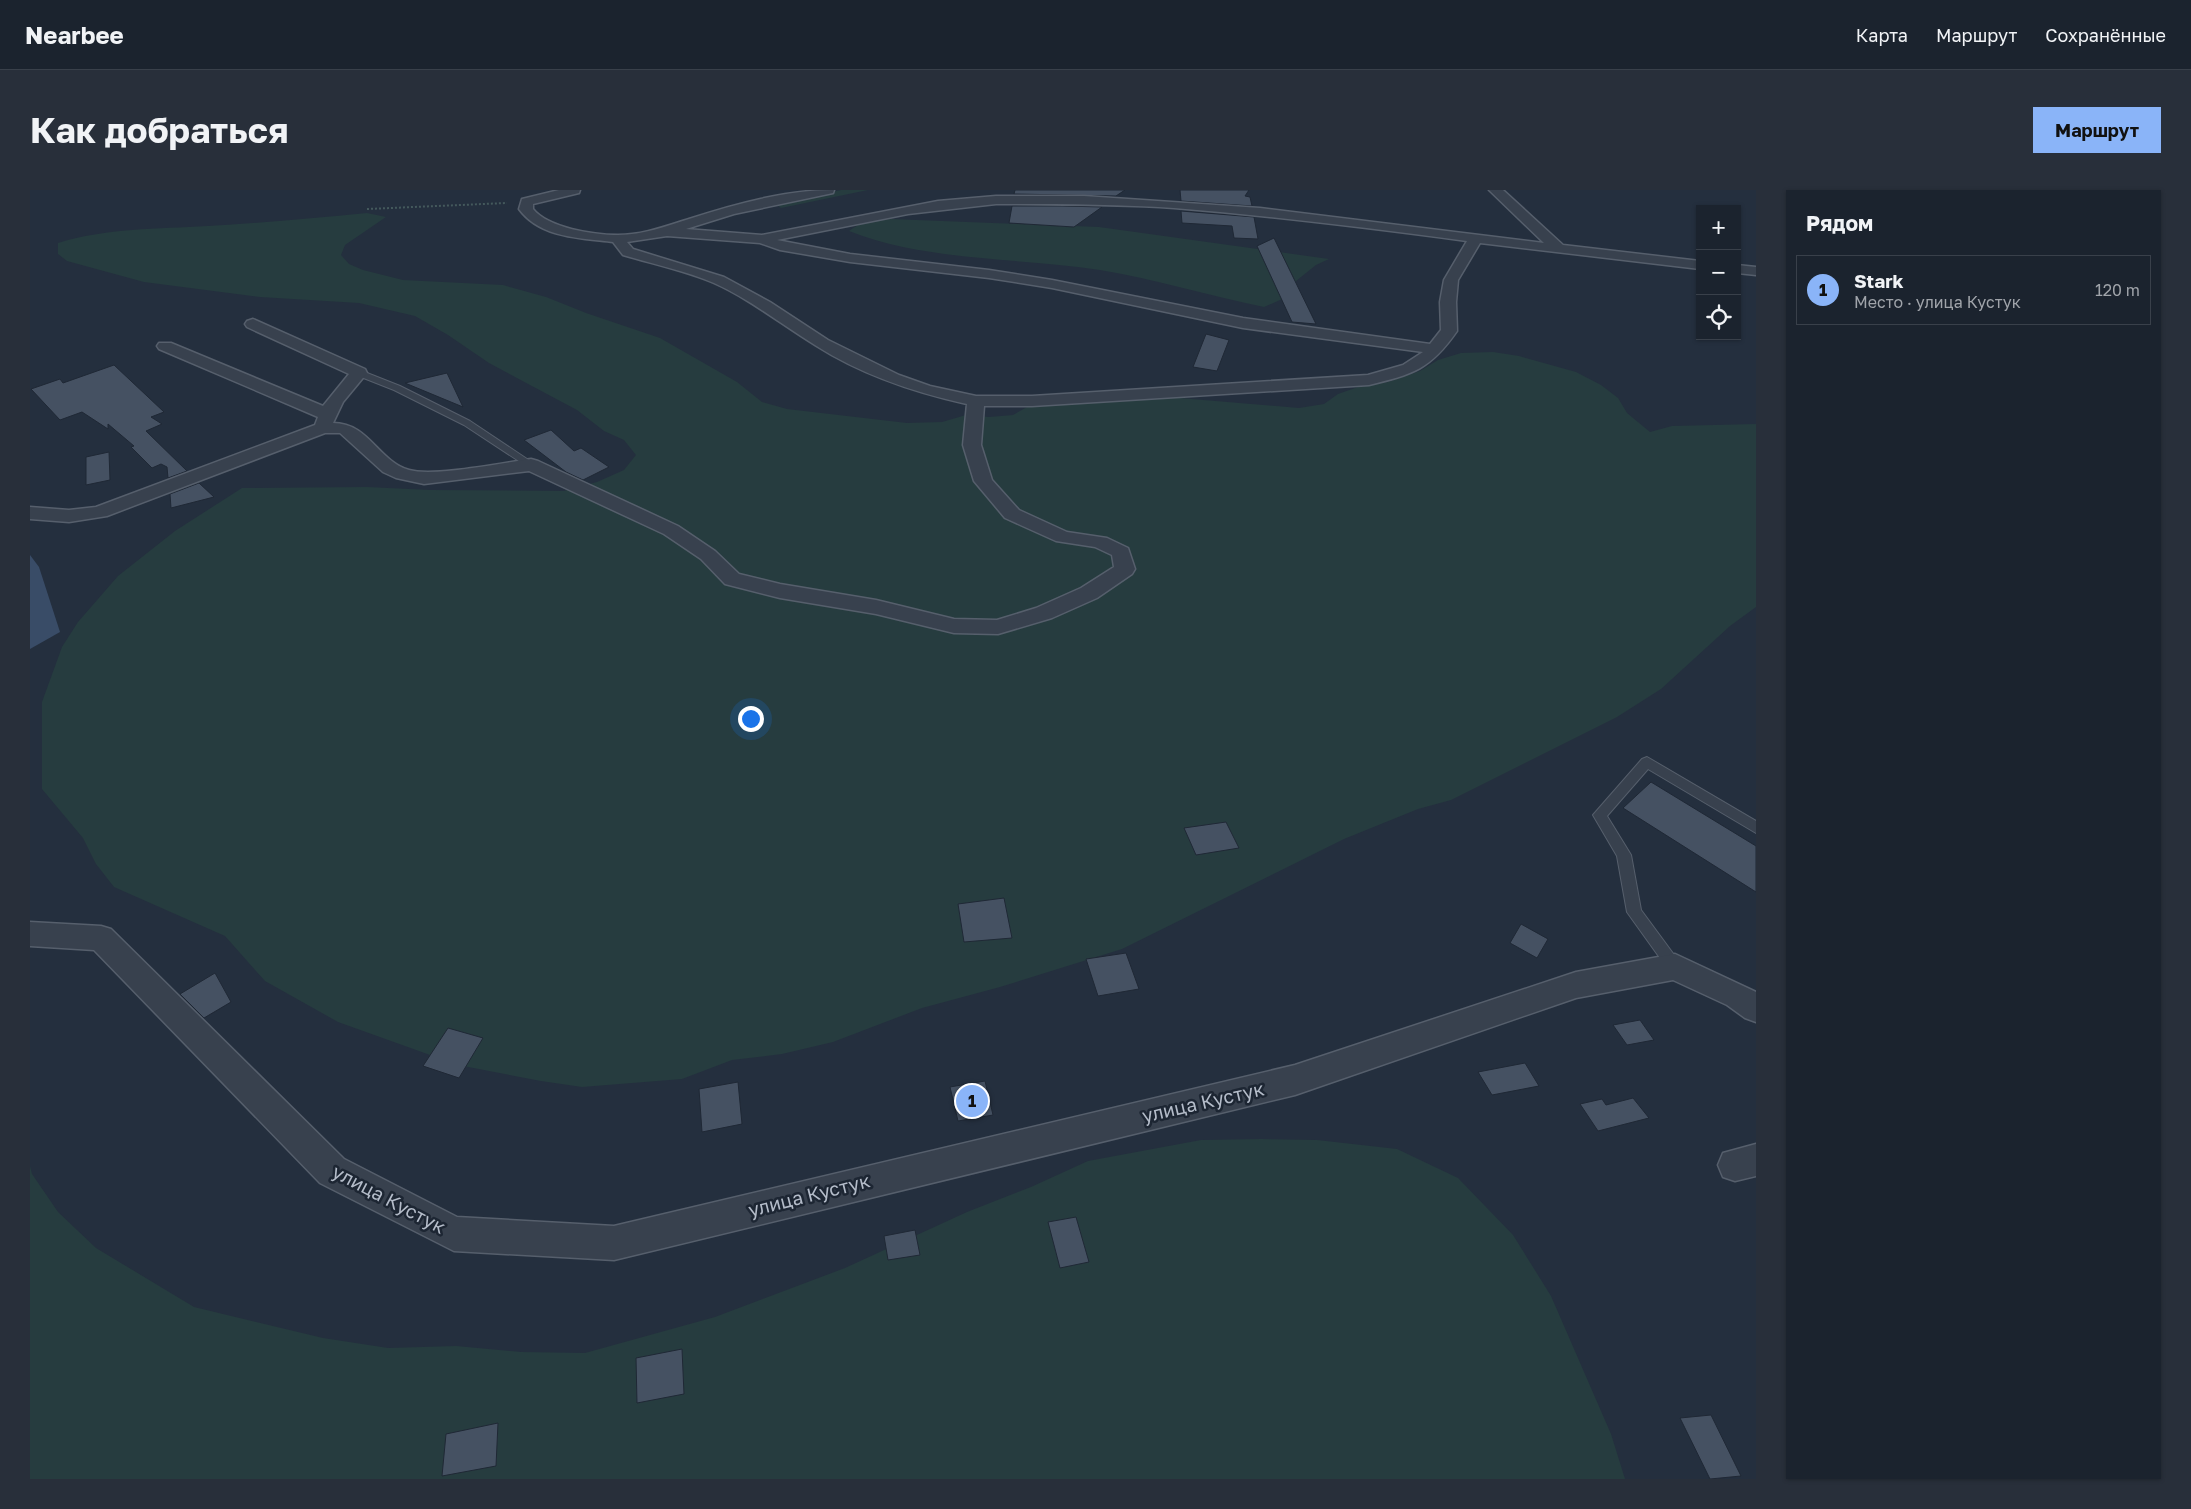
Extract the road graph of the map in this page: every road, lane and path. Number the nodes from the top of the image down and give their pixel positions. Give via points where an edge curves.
1 (574, 190) edge
2 (828, 190) edge
3 (1495, 190) edge
4 (528, 202) junction
5 (367, 209) dead end
6 (667, 232) junction
7 (1477, 238) junction
8 (618, 239) junction
9 (762, 239) junction
10 (1558, 248) junction
11 (1696, 265) edge
12 (1741, 269) edge
13 (1756, 271) edge
14 (253, 324) dead end
15 (165, 346) dead end
16 (1434, 349) junction
17 (359, 373) junction
18 (976, 401) junction
19 (325, 421) junction
20 (531, 466) junction
21 (30, 513) edge
22 (1756, 828) edge
23 (30, 934) edge
24 (1675, 967) junction
25 (1756, 1009) edge

1 - 4 street
2 - 6 street via 732,211
3 - 10 street
4 - 5 path
4 - 8 street via 526,209 530,217 545,227
6 - 8 street
6 - 9 street
7 - 9 street via 1361,222 1223,209 994,200 950,204
7 - 10 street
7 - 16 street via 1451,280 1449,331
8 - 18 street via 628,252 719,280 765,305 822,343 893,379
9 - 16 street via 780,246 850,258 1052,284 1243,323
10 - 11 street
12 - 13 street
14 - 17 street
15 - 19 street
16 - 18 street via 1427,358 1409,369 1369,380 1032,401
17 - 19 street via 334,400
17 - 20 lane via 467,423
18 - 20 street via 972,445 983,480 1012,514 1062,537 1100,542 1121,552 1125,569 1089,593 1044,613 998,627 954,626 732,579 708,555 671,530
19 - 20 street via 344,428 390,468 404,474 424,478
19 - 21 street via 100,512 69,516
22 - 24 lane via 1647,762 1600,815 1624,855 1634,912
23 - 24 street, улица Кустук via 101,938 332,1171 454,1234 614,1243 1295,1080 1576,985
24 - 25 street via 1737,996

